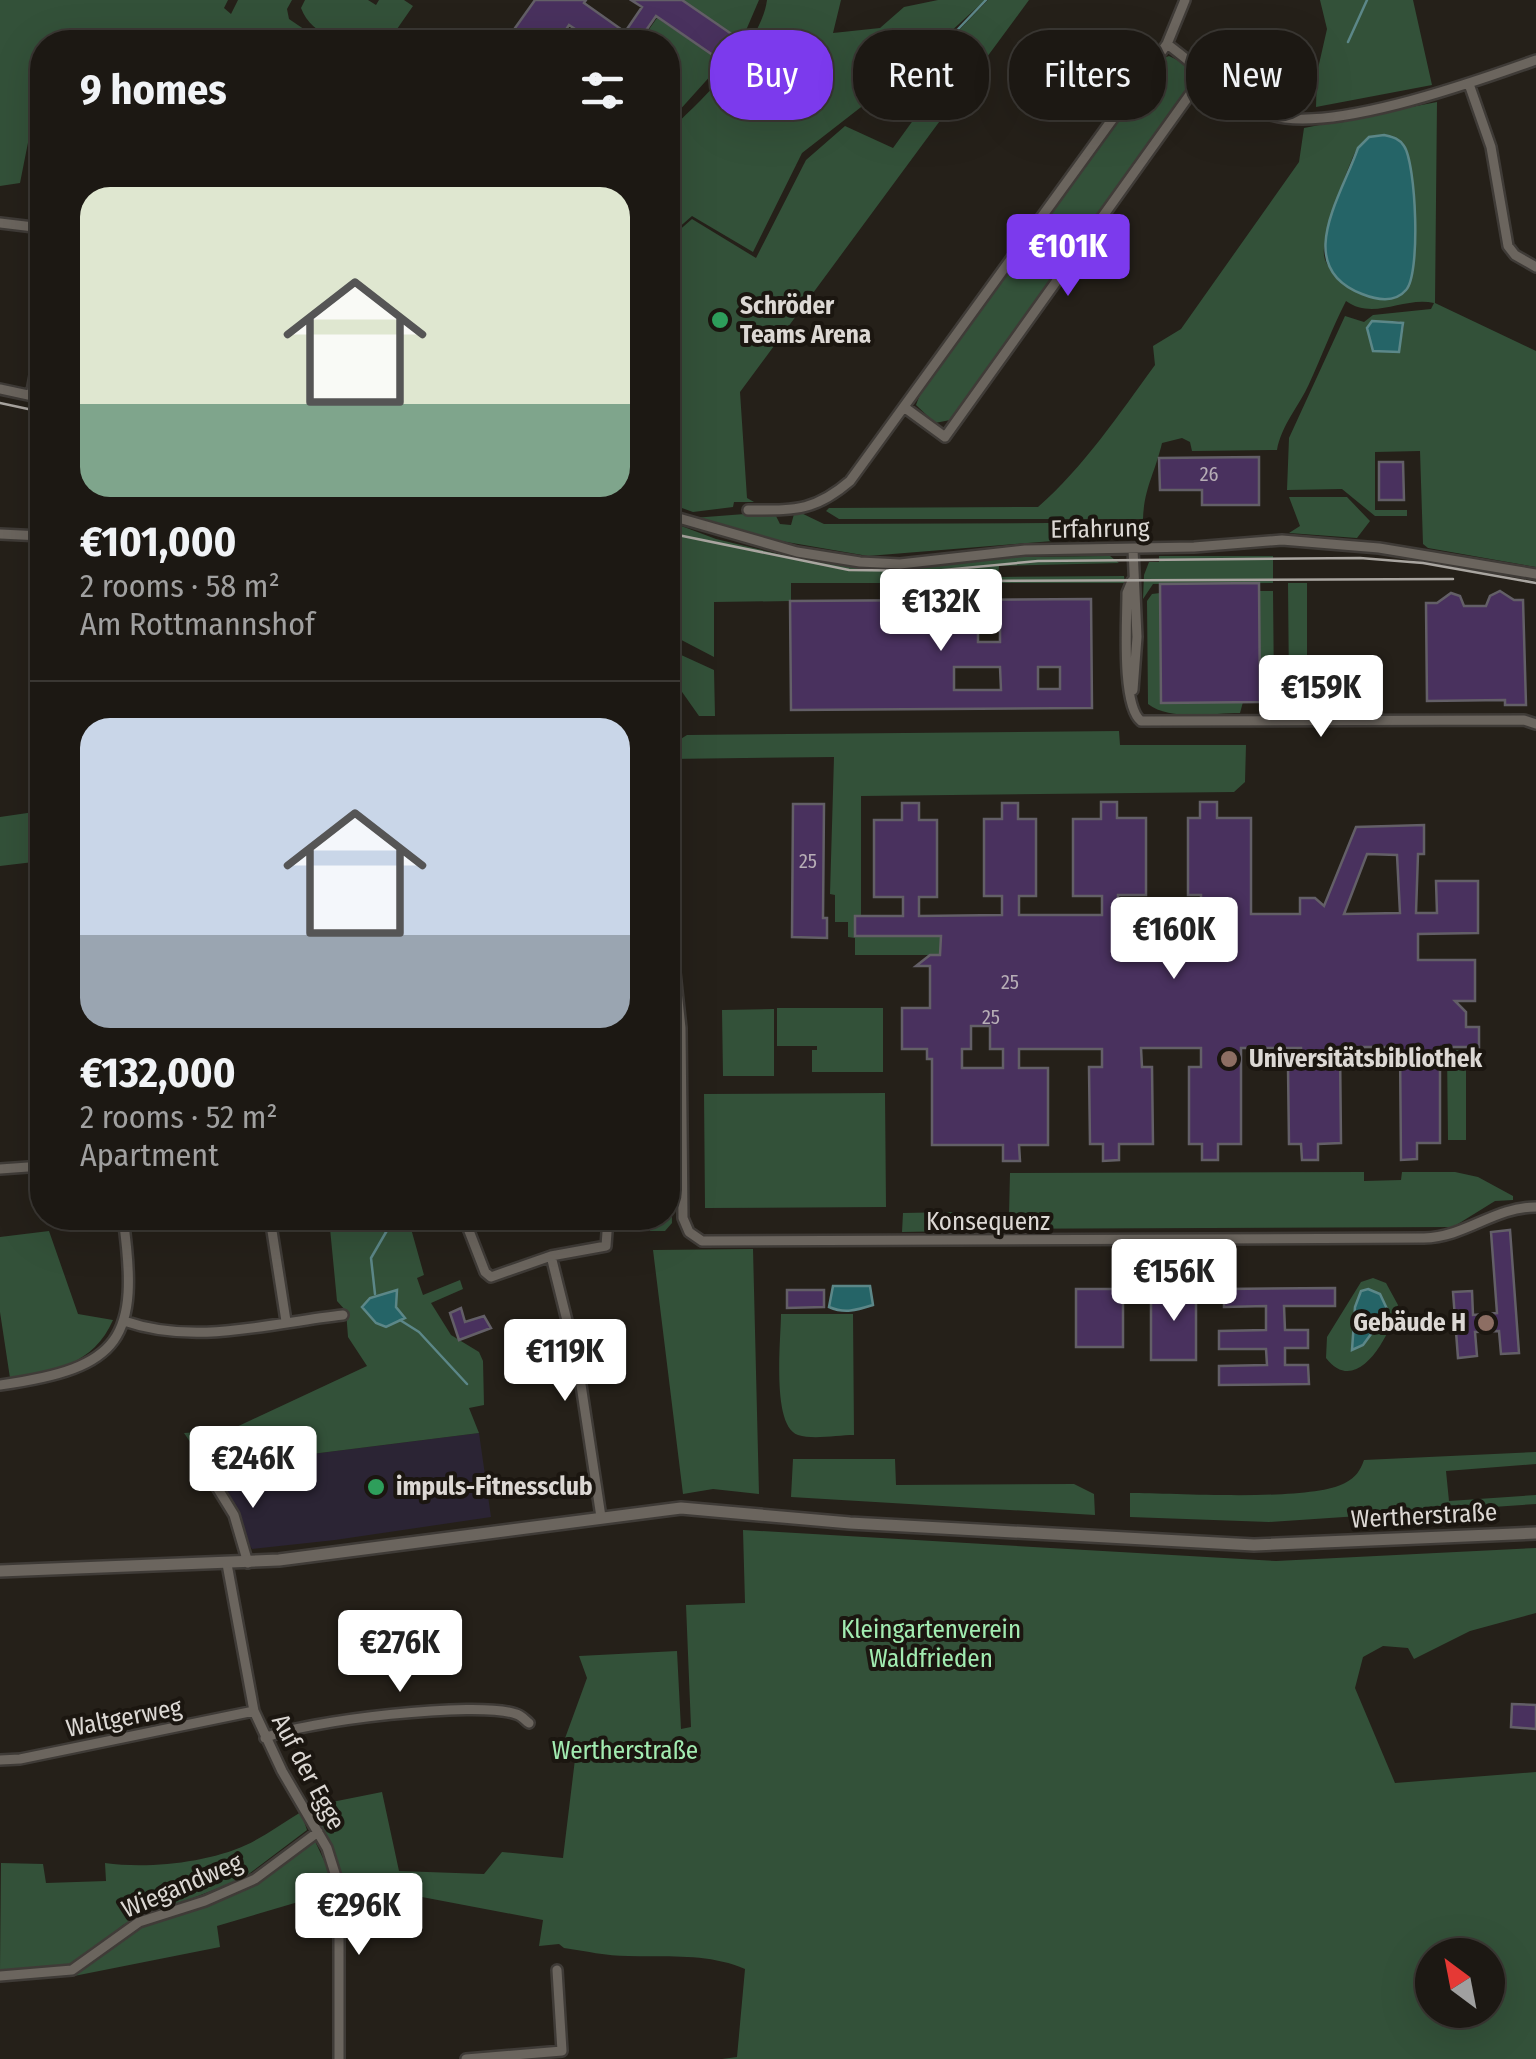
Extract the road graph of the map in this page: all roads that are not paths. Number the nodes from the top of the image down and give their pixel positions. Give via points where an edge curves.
1 (1184, 0) edge
2 (1167, 44) junction
3 (1186, 58) edge
4 (1536, 60) edge
5 (1470, 84) junction
6 (1186, 100) edge
7 (1317, 116) edge
8 (0, 223) edge
9 (30, 227) edge
10 (1536, 267) edge
11 (0, 389) edge
12 (30, 396) edge
13 (904, 407) junction
14 (748, 510) dead end
15 (680, 518) edge
16 (0, 534) edge
17 (30, 535) edge
18 (1133, 549) junction
19 (1536, 574) edge
20 (1536, 715) edge
21 (1524, 720) junction
22 (1536, 724) edge
23 (680, 1009) edge
24 (30, 1167) edge
25 (0, 1170) edge
26 (1530, 1207) edge
27 (125, 1230) edge
28 (272, 1230) edge
29 (469, 1230) edge
30 (607, 1230) edge
31 (551, 1256) junction
32 (343, 1315) dead end
33 (124, 1320) junction
34 (286, 1322) junction
35 (0, 1386) edge
36 (202, 1463) dead end
37 (601, 1516) junction
38 (1536, 1534) edge
39 (248, 1563) junction
40 (227, 1564) junction
41 (0, 1571) edge
42 (254, 1711) junction
43 (529, 1723) dead end
44 (266, 1738) junction
45 (0, 1760) edge
46 (318, 1832) junction
47 (558, 1970) dead end
48 (0, 1976) edge
49 (339, 2059) edge
50 (466, 2059) edge

1 - 2 street
2 - 3 street
2 - 13 street
4 - 5 street
5 - 7 street
5 - 10 street via 1491,148 1508,246
6 - 13 street via 945,437
8 - 9 street
11 - 12 street
13 - 14 street via 833,496 784,514
15 - 18 street, Erfahrung via 796,552 860,562
16 - 17 street
18 - 19 street, Erfahrung via 1310,541
18 - 21 street via 1132,693 1134,716 1146,722
20 - 21 street
21 - 22 street
23 - 26 street, Konsequenz via 683,1218 689,1232 709,1243 1424,1238 1456,1235 1494,1214
24 - 25 street
27 - 33 street via 130,1270
28 - 34 street
29 - 31 street via 488,1276
30 - 31 street via 606,1246
31 - 37 street via 582,1386
32 - 34 street
33 - 34 street via 195,1334
33 - 35 street via 102,1352 75,1371
36 - 39 street via 234,1516
37 - 38 main road, Wertherstraße via 694,1507 850,1523 1254,1545
37 - 39 main road, Wertherstraße
39 - 40 main road, Wertherstraße
40 - 41 main road, Wertherstraße
40 - 42 street, Auf der Egge
42 - 44 street, Auf der Egge
42 - 45 street, Waltgerweg
43 - 44 street via 517,1714 457,1709 324,1724
44 - 46 street, Auf der Egge
46 - 48 street, Wiegandweg via 254,1878 139,1922 72,1970
46 - 49 street, Auf der Egge via 338,1886
47 - 50 street via 562,2051

